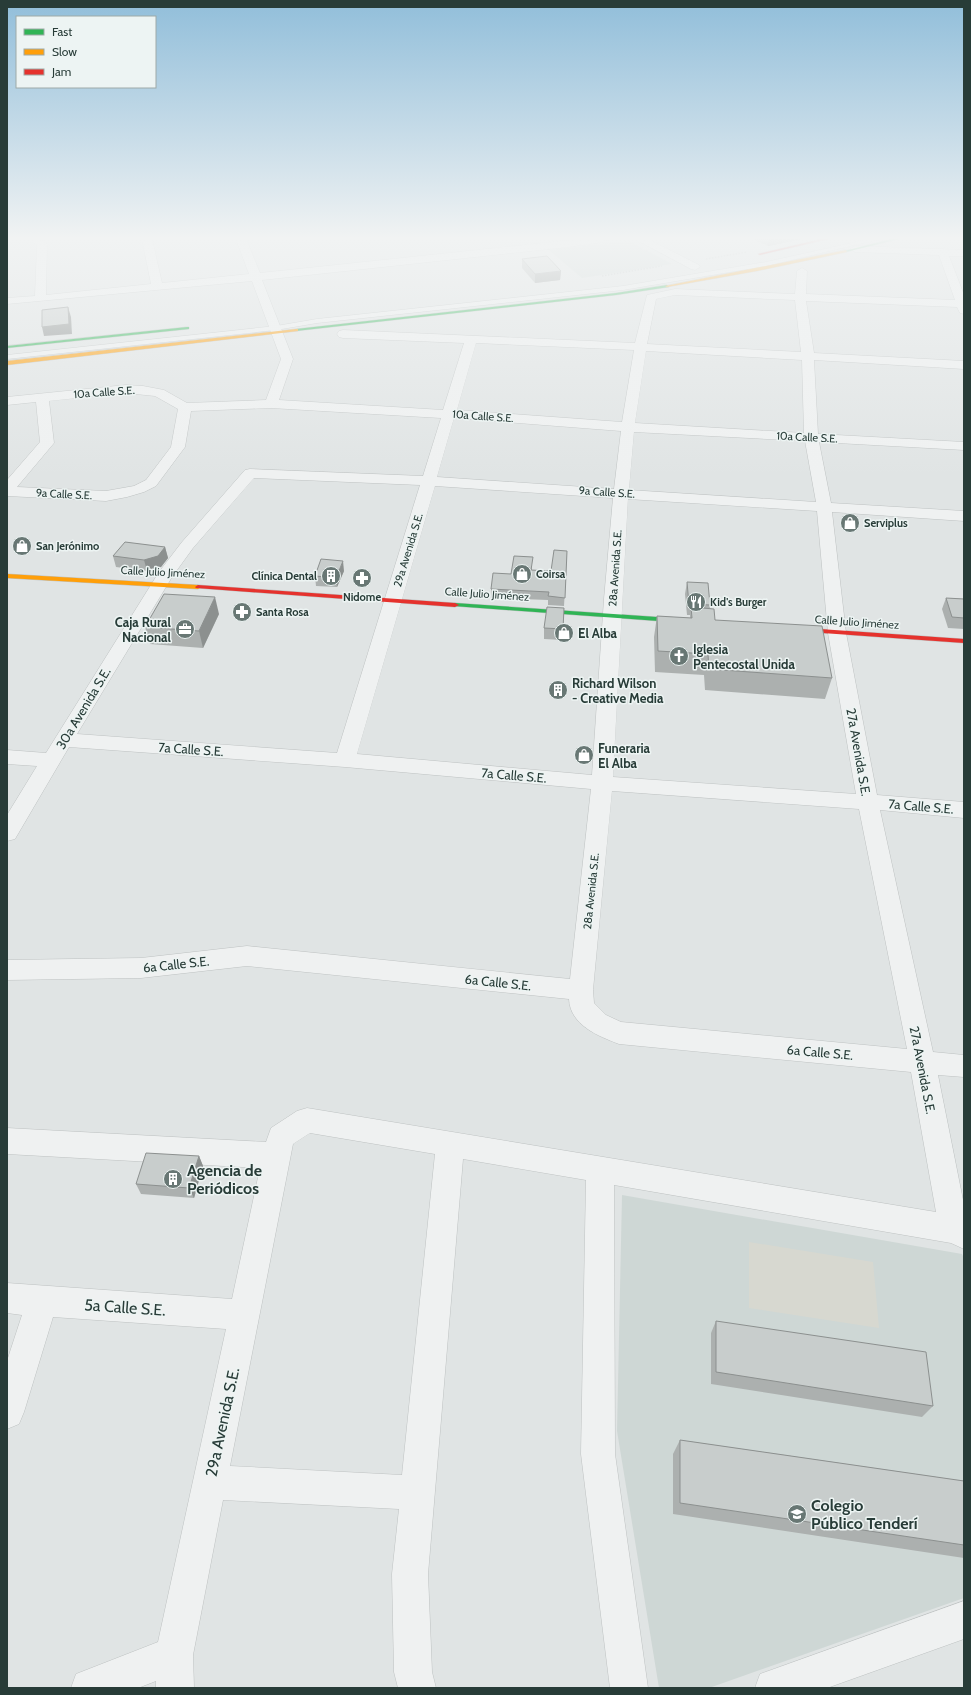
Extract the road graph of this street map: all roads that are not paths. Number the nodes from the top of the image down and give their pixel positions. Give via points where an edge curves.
1 (270, 318) edge
2 (326, 318) edge
3 (331, 318) edge
4 (344, 318) edge
5 (349, 318) edge
6 (646, 318) edge
7 (803, 318) edge
8 (273, 325) junction
9 (194, 327) dead end
10 (343, 334) dead end
11 (471, 340) junction
12 (7, 347) edge
13 (640, 347) junction
14 (7, 354) edge
15 (7, 357) edge
16 (808, 357) junction
17 (7, 363) edge
18 (964, 365) edge
19 (42, 397) junction
20 (7, 401) edge
21 (271, 404) junction
22 (185, 407) junction
23 (450, 414) junction
24 (628, 427) junction
25 (811, 437) junction
26 (964, 446) edge
27 (250, 474) joint
28 (429, 481) junction
29 (7, 490) edge
30 (620, 493) junction
31 (824, 506) junction
32 (964, 516) edge
33 (7, 576) edge
34 (158, 584) junction
35 (393, 600) junction
36 (612, 615) junction
37 (697, 622) edge
38 (783, 628) edge
39 (837, 633) junction
40 (964, 641) edge
41 (64, 740) junction
42 (7, 757) edge
43 (52, 760) junction
44 (345, 760) junction
45 (602, 783) junction
46 (868, 802) junction
47 (964, 810) edge
48 (7, 833) edge
49 (7, 970) edge
50 (581, 990) junction
51 (922, 1062) junction
52 (964, 1066) edge
53 (7, 1141) edge
54 (450, 1144) junction
55 (277, 1156) junction
56 (600, 1169) junction
57 (959, 1231) edge
58 (7, 1298) edge
59 (42, 1301) junction
60 (244, 1315) junction
61 (7, 1412) edge
62 (210, 1482) junction
63 (417, 1493) junction
64 (964, 1620) edge
65 (174, 1672) edge
66 (90, 1688) edge
67 (417, 1688) edge
68 (629, 1688) edge
69 (774, 1688) edge

1 - 8 street
2 - 8 main road
3 - 8 lane
4 - 8 lane
5 - 8 main road
6 - 13 street, 28a Avenida S.E.
7 - 16 street, 27a Avenida S.E.
8 - 14 lane
8 - 15 lane
8 - 17 main road
8 - 21 street via 287,359
9 - 12 main road
10 - 11 street
11 - 13 street
11 - 23 street, 29a Avenida S.E.
13 - 16 street
13 - 24 street, 28a Avenida S.E.
16 - 18 street
16 - 25 street, 27a Avenida S.E.
19 - 20 street, 10a Calle S.E.
19 - 22 street, 10a Calle S.E. via 126,389 142,390 159,393
19 - 29 street via 47,443
21 - 22 street, 10a Calle S.E.
21 - 23 street, 10a Calle S.E.
22 - 29 street, 9a Calle S.E. via 178,447 151,483 139,489 106,496
23 - 24 street, 10a Calle S.E.
23 - 28 street, 29a Avenida S.E.
24 - 25 street, 10a Calle S.E.
24 - 30 street, 28a Avenida S.E.
25 - 26 street, 10a Calle S.E.
25 - 31 street, 27a Avenida S.E.
27 - 28 street, 9a Calle S.E.
27 - 34 street, 30a Avenida S.E. via 175,559
28 - 30 street, 9a Calle S.E.
28 - 35 street, 29a Avenida S.E.
30 - 31 street, 9a Calle S.E.
30 - 36 street, 28a Avenida S.E.
31 - 32 street, 9a Calle S.E.
31 - 39 street, 27a Avenida S.E.
33 - 34 main road, Calle Julio Jiménez
34 - 35 main road, Calle Julio Jiménez
34 - 41 street, 30a Avenida S.E.
35 - 36 main road, Calle Julio Jiménez
35 - 44 street, 29a Avenida S.E.
36 - 37 main road, Calle Julio Jiménez
36 - 45 street, 28a Avenida S.E.
38 - 39 main road, Calle Julio Jiménez
39 - 40 main road, Calle Julio Jiménez
39 - 46 street, 27a Avenida S.E.
41 - 43 street, 30a Avenida S.E.
41 - 44 street, 7a Calle S.E.
42 - 43 street
43 - 48 street, 30a Avenida S.E.
44 - 45 street, 7a Calle S.E.
45 - 46 street, 7a Calle S.E.
45 - 50 street, 28a Avenida S.E.
46 - 47 street, 7a Calle S.E.
46 - 51 street, 27a Avenida S.E.
49 - 50 street, 6a Calle S.E. via 141,968 248,956
50 - 51 street, 6a Calle S.E. via 582,1007 597,1023 619,1033
51 - 52 street, 6a Calle S.E.
51 - 57 street, 27a Avenida S.E.
53 - 55 street
54 - 55 street, 29a Avenida S.E. via 307,1120 281,1138
54 - 56 street, 29a Avenida S.E.
54 - 63 street
55 - 60 street, 29a Avenida S.E.
56 - 57 street, 29a Avenida S.E.
56 - 68 street via 598,1454
58 - 59 street, 5a Calle S.E.
59 - 60 street, 5a Calle S.E.
59 - 61 street
60 - 62 street, 29a Avenida S.E.
62 - 63 street
62 - 65 street, 29a Avenida S.E.
63 - 67 street via 410,1574 413,1672
64 - 69 street
65 - 66 street

